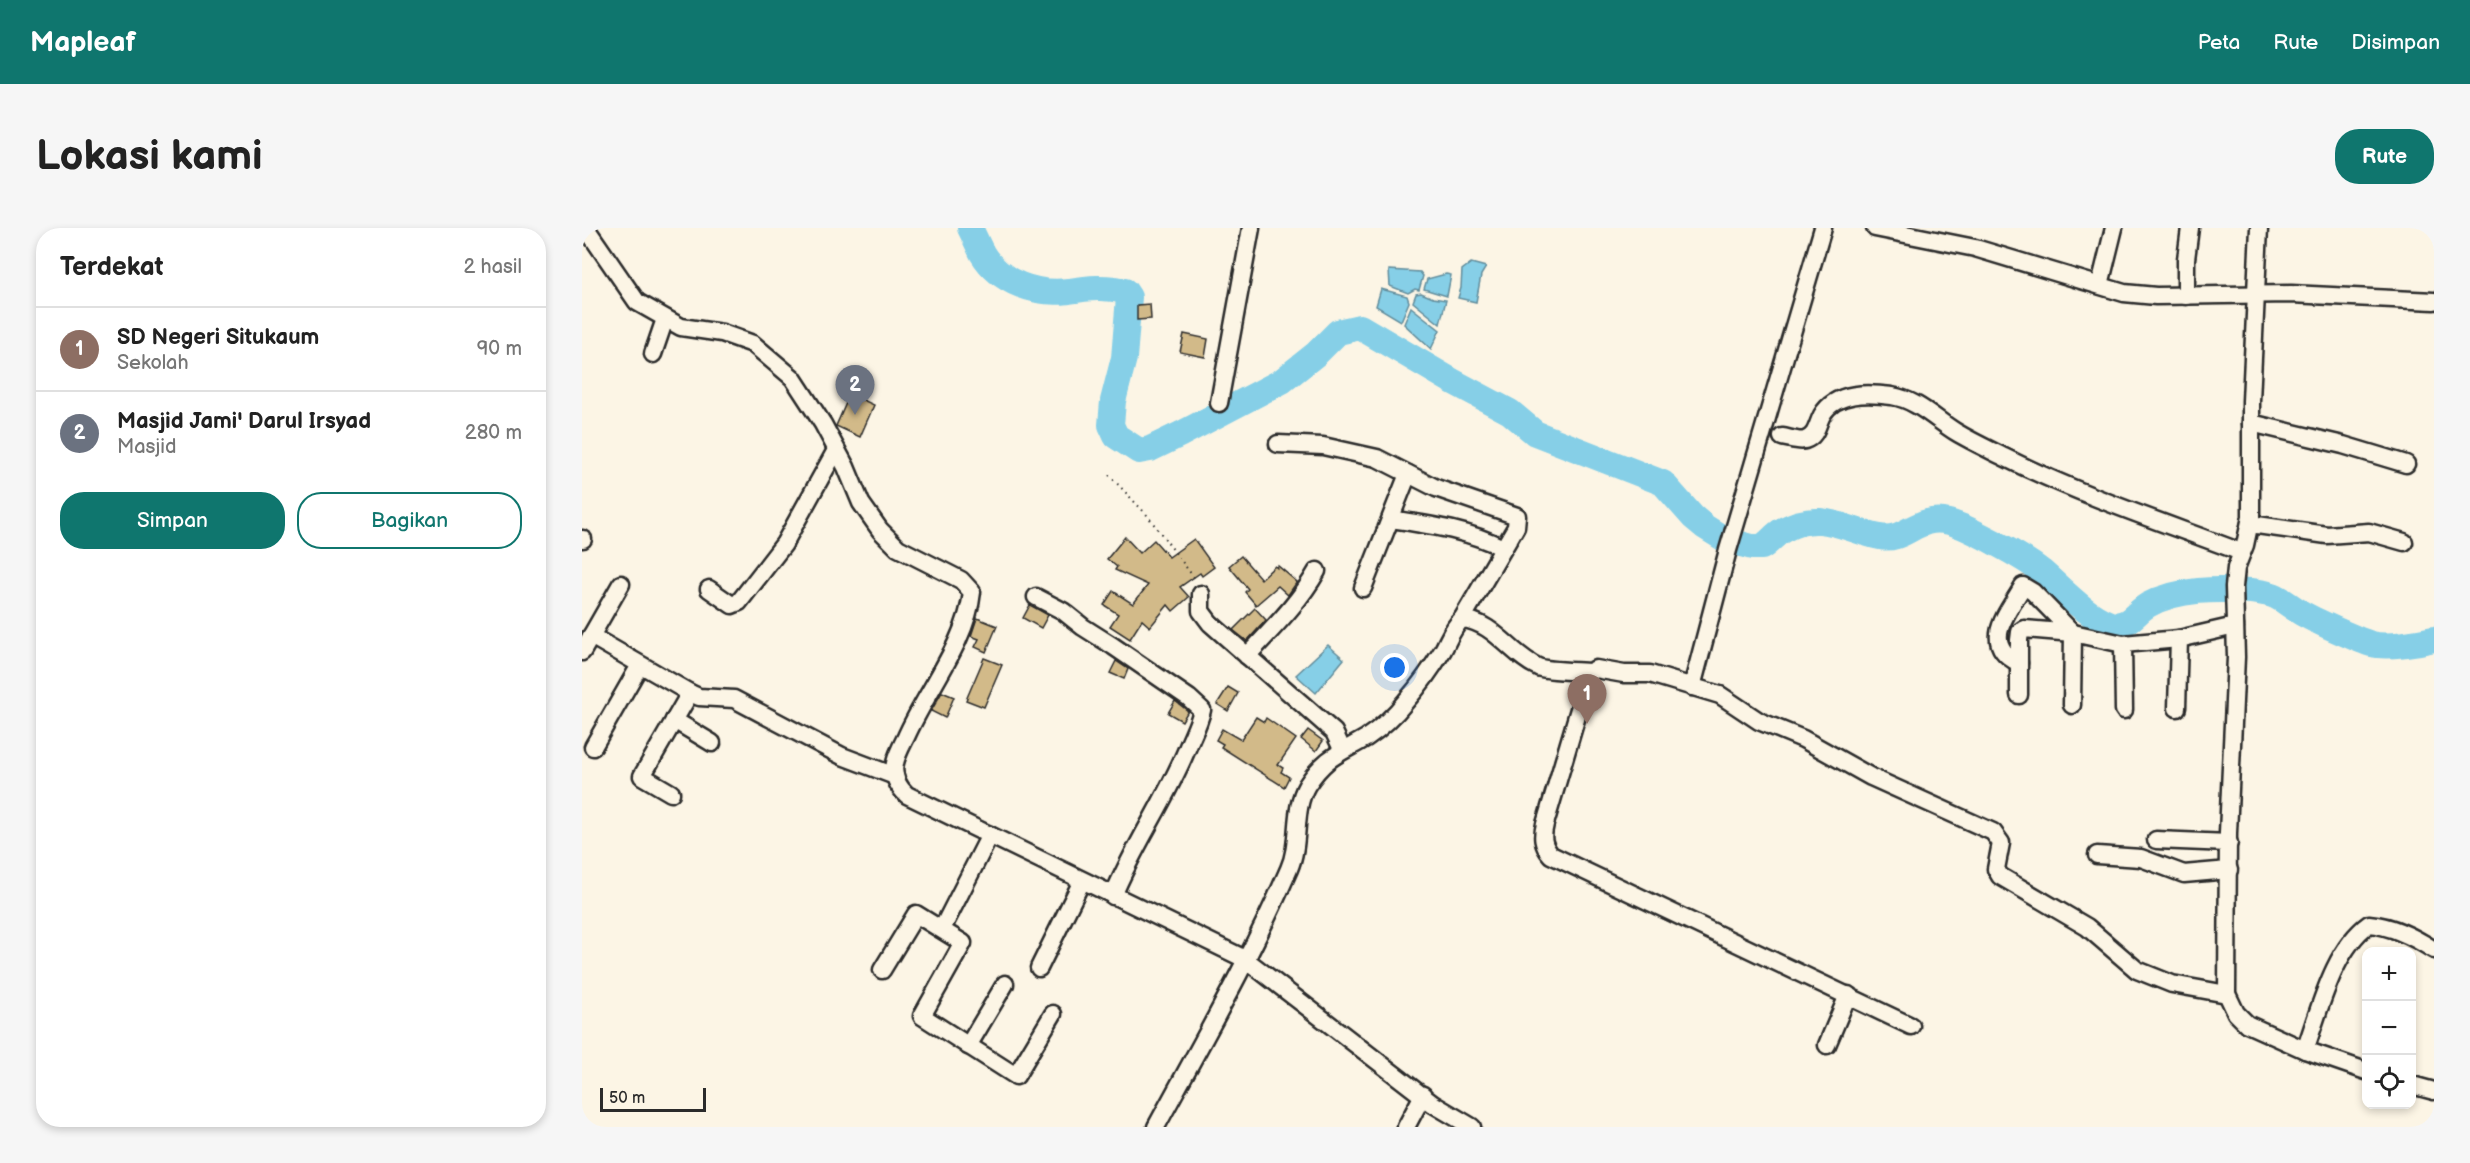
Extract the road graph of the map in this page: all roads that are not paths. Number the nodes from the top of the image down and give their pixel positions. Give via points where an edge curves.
1 (586, 228) edge
2 (1251, 228) edge
3 (1823, 228) edge
4 (1875, 228) edge
5 (2115, 228) edge
6 (2190, 228) edge
7 (2259, 228) edge
8 (1895, 230) edge
9 (2100, 285) junction
10 (2256, 293) junction
11 (2187, 296) junction
12 (2434, 301) edge
13 (665, 319) junction
14 (653, 354) dead end
15 (1219, 403) dead end
16 (2251, 423) junction
17 (1782, 437) dead end
18 (1278, 444) dead end
19 (836, 450) junction
20 (2406, 464) dead end
21 (1408, 474) junction
22 (1391, 519) junction
23 (2250, 524) junction
24 (2404, 543) dead end
25 (1503, 549) junction
26 (2241, 552) junction
27 (1317, 571) dead end
28 (621, 584) dead end
29 (1363, 588) dead end
30 (709, 589) dead end
31 (1201, 594) road end
32 (1036, 597) dead end
33 (1462, 619) junction
34 (2235, 621) junction
35 (1998, 629) junction
36 (2020, 632) junction
37 (2073, 633) junction
38 (591, 636) junction
39 (2179, 639) junction
40 (2124, 644) junction
41 (582, 652) edge
42 (1247, 656) junction
43 (2019, 663) junction
44 (640, 664) junction
45 (1590, 672) junction
46 (1692, 687) junction
47 (690, 693) junction
48 (2019, 696) dead end
49 (2072, 705) dead end
50 (2177, 708) dead end
51 (2124, 710) dead end
52 (674, 720) junction
53 (712, 743) dead end
54 (593, 747) dead end
55 (1342, 749) junction
56 (895, 777) junction
57 (671, 793) dead end
58 (990, 835) junction
59 (2156, 840) dead end
60 (2229, 843) junction
61 (2097, 855) dead end
62 (2229, 870) junction
63 (1082, 881) junction
64 (1113, 896) junction
65 (942, 929) junction
66 (2434, 950) edge
67 (1245, 959) junction
68 (1039, 968) dead end
69 (882, 970) dead end
70 (1005, 984) dead end
71 (2227, 994) junction
72 (1848, 995) junction
73 (1053, 1014) dead end
74 (1911, 1026) dead end
75 (1827, 1045) dead end
76 (968, 1046) junction
77 (2305, 1050) junction
78 (2362, 1069) edge
79 (2416, 1086) edge
80 (2434, 1091) edge
81 (1423, 1095) junction
82 (1156, 1127) edge
83 (1406, 1127) edge
84 (1472, 1127) edge

1 - 13 street via 637,302
2 - 15 street
3 - 46 street
4 - 8 street
5 - 9 street
6 - 11 street
7 - 10 street
8 - 9 street via 1975,248
9 - 11 street via 2124,293
10 - 11 street
10 - 12 street
10 - 16 street
13 - 14 street
13 - 19 street via 681,327 739,338 767,354 793,378
16 - 20 street
16 - 23 street
17 - 26 street via 1804,440 1814,434 1830,404 1845,397 1896,397 1915,404 1956,432 2006,458
18 - 21 street via 1323,446 1367,455
19 - 30 street via 784,543 739,602 732,604
19 - 56 street via 861,502 889,540 914,558 961,580 972,592 956,642 895,763
21 - 22 street
21 - 25 street via 1517,516 1516,527
22 - 25 street via 1448,528 1488,540
22 - 29 street
23 - 24 street via 2327,535 2368,532
23 - 26 street
25 - 33 street
26 - 34 street via 2234,587
27 - 42 street via 1307,589
28 - 38 street
31 - 42 street via 1202,611 1210,624
32 - 64 street via 1063,611 1202,710 1169,790
33 - 45 street via 1489,630 1537,667
33 - 55 street via 1431,669 1397,712 1365,738
34 - 39 street
34 - 60 street
35 - 36 street
35 - 37 street via 2023,586
35 - 43 street via 1998,641 2008,657
36 - 37 street via 2027,629
36 - 43 street
37 - 40 street
37 - 49 street
38 - 41 street
38 - 44 street
39 - 40 street
39 - 50 street
40 - 51 street
42 - 55 street via 1334,732
43 - 48 street
44 - 47 street
44 - 54 street
45 - 46 street via 1596,669 1650,674
45 - 72 street via 1545,824 1546,849 1551,855
46 - 71 street via 1720,694 1759,721 1803,739 1906,793 1984,826 2000,838 1996,869 2006,880 2087,927 2137,970 2172,984
47 - 52 street
47 - 56 street via 734,699 842,756
52 - 53 street
52 - 57 street via 642,776
55 - 67 street via 1316,772 1300,800 1290,867
56 - 58 street via 907,795
58 - 63 street
58 - 65 street
59 - 60 street
60 - 62 street
61 - 62 street via 2141,858 2184,874
62 - 71 street
63 - 64 street
63 - 68 street
64 - 67 street
65 - 69 street via 916,914
65 - 76 street via 963,943 922,1016
66 - 77 street via 2413,936 2380,925 2369,924 2358,932 2342,953
67 - 81 street
67 - 82 street
70 - 76 street
71 - 77 street via 2236,1013 2247,1024
72 - 74 street
72 - 75 street
73 - 76 street via 1016,1076
77 - 78 street
79 - 80 street
81 - 83 street
81 - 84 street

